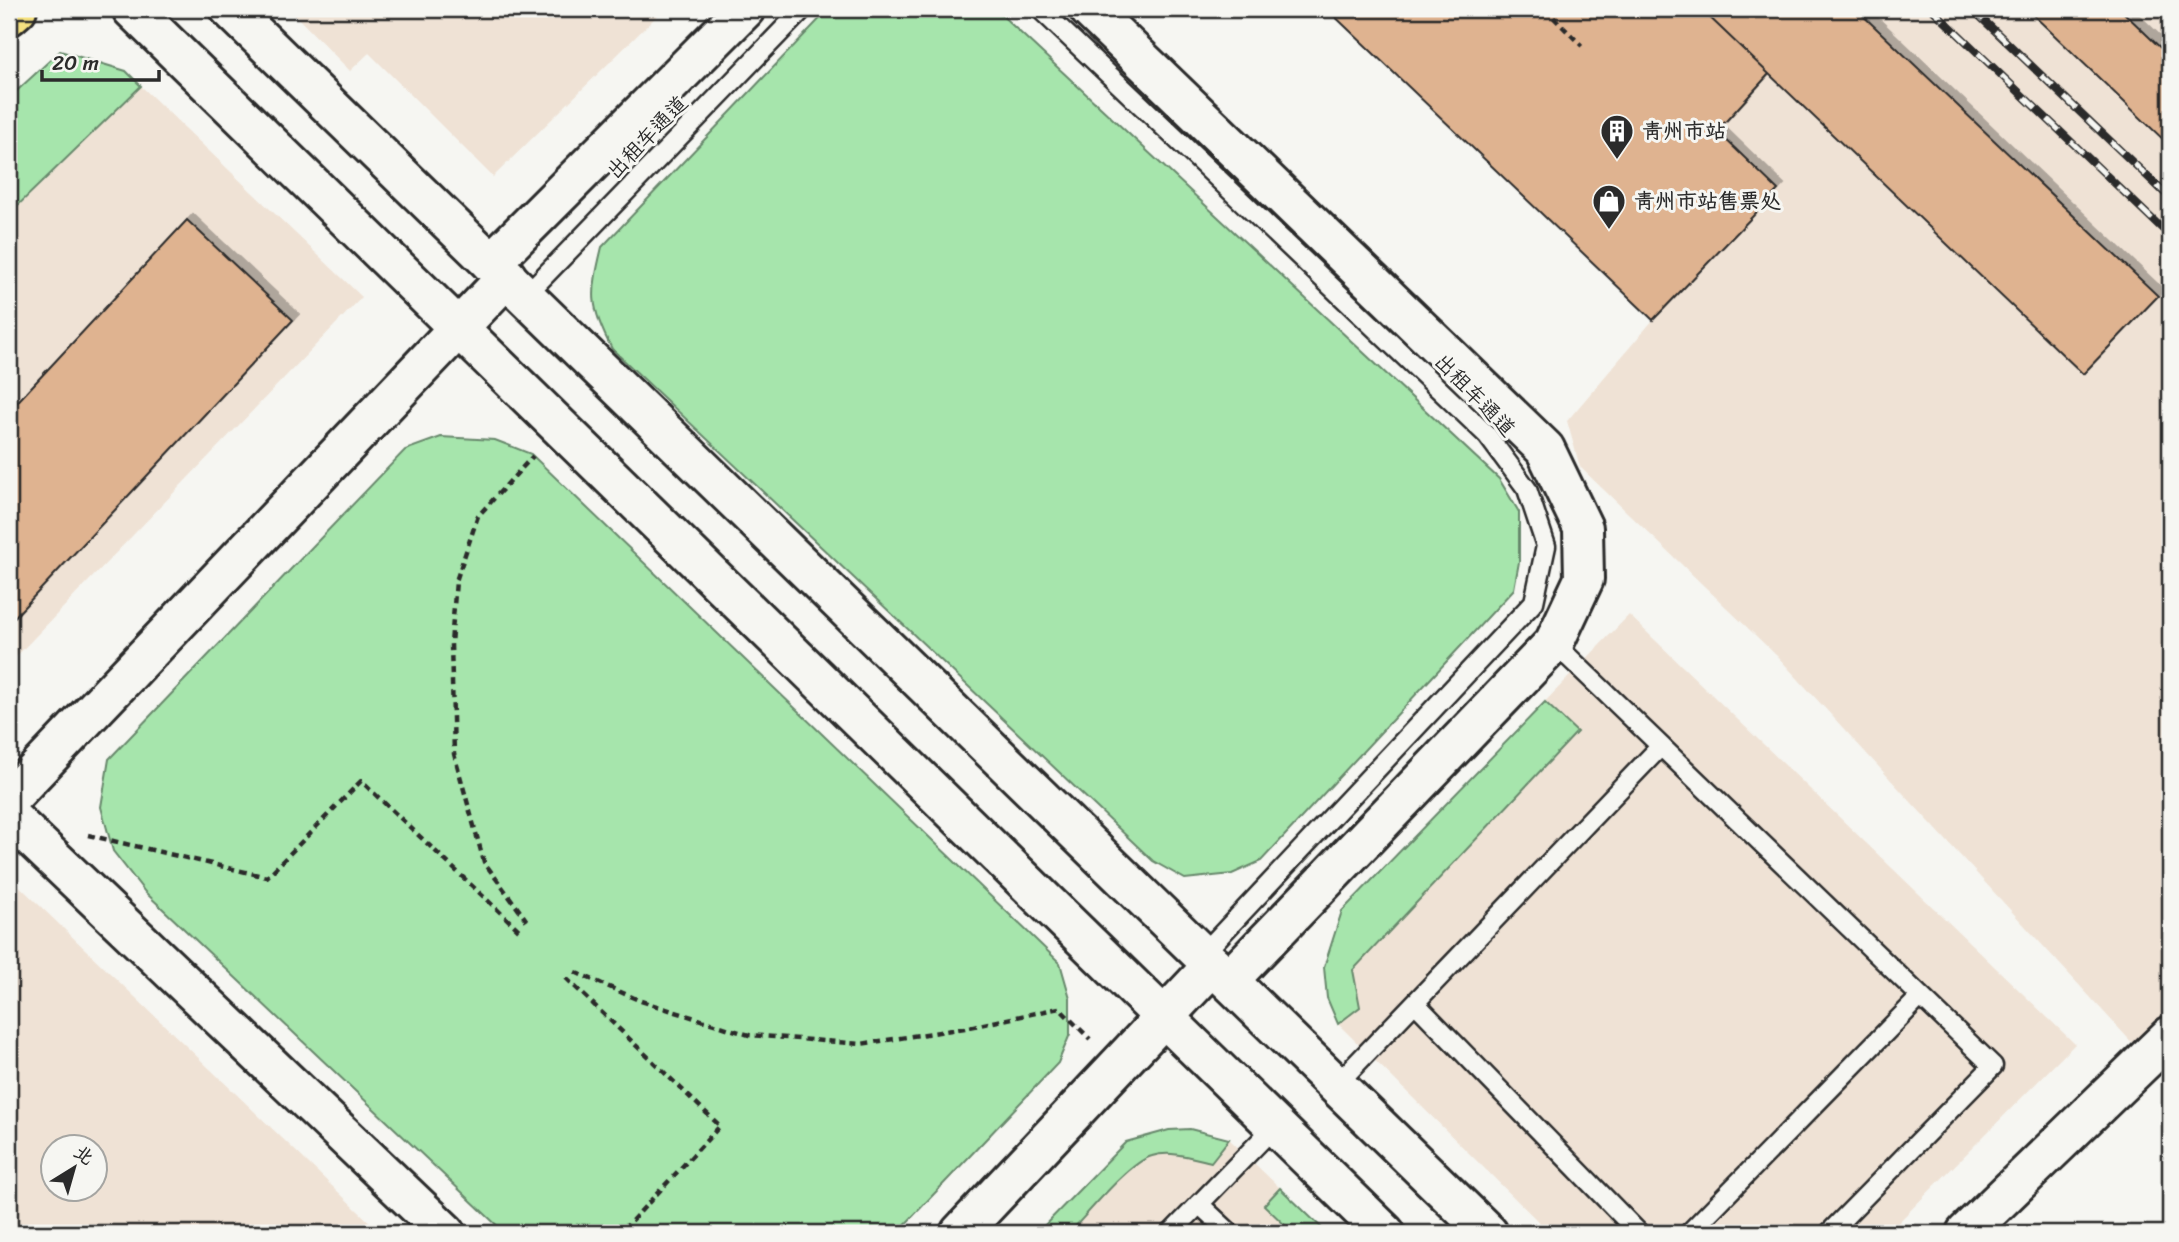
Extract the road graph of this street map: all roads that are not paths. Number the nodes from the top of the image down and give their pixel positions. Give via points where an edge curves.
1 (17, 9) edge
2 (132, 9) edge
3 (230, 9) edge
4 (745, 9) edge
5 (803, 9) edge
6 (1041, 9) edge
7 (1089, 9) edge
8 (9, 16) edge
9 (508, 279) junction
10 (458, 328) junction
11 (1555, 643) junction
12 (1661, 746) junction
13 (9, 799) edge
14 (9, 816) edge
15 (1215, 967) junction
16 (1920, 997) junction
17 (1416, 1004) junction
18 (1164, 1018) junction
19 (2170, 1036) edge
20 (1336, 1085) junction
21 (1275, 1126) junction
22 (1199, 1203) junction
23 (446, 1233) edge
24 (960, 1233) edge
25 (1171, 1233) edge
26 (1230, 1233) edge
27 (1385, 1233) edge
28 (1489, 1233) edge
29 (1639, 1233) edge
30 (1689, 1233) edge
31 (1829, 1233) edge
32 (1966, 1233) edge

1 - 8 main road
2 - 10 street
3 - 9 street
4 - 9 street
5 - 9 lane, 出租车通道
6 - 15 lane, 出租车通道 via 1487,435 1527,489 1546,546 1534,601
7 - 11 street via 1545,449 1583,528 1584,579
9 - 10 street
9 - 15 street
10 - 13 street
10 - 18 street
11 - 12 lane
11 - 15 street
12 - 16 lane
12 - 17 lane
14 - 23 street
15 - 18 street
15 - 20 street
16 - 30 lane
16 - 31 lane via 1993,1066
17 - 20 lane
17 - 29 lane
18 - 21 street
18 - 24 street
19 - 32 street
20 - 28 street
21 - 22 lane
21 - 27 street
22 - 25 lane
22 - 26 lane

